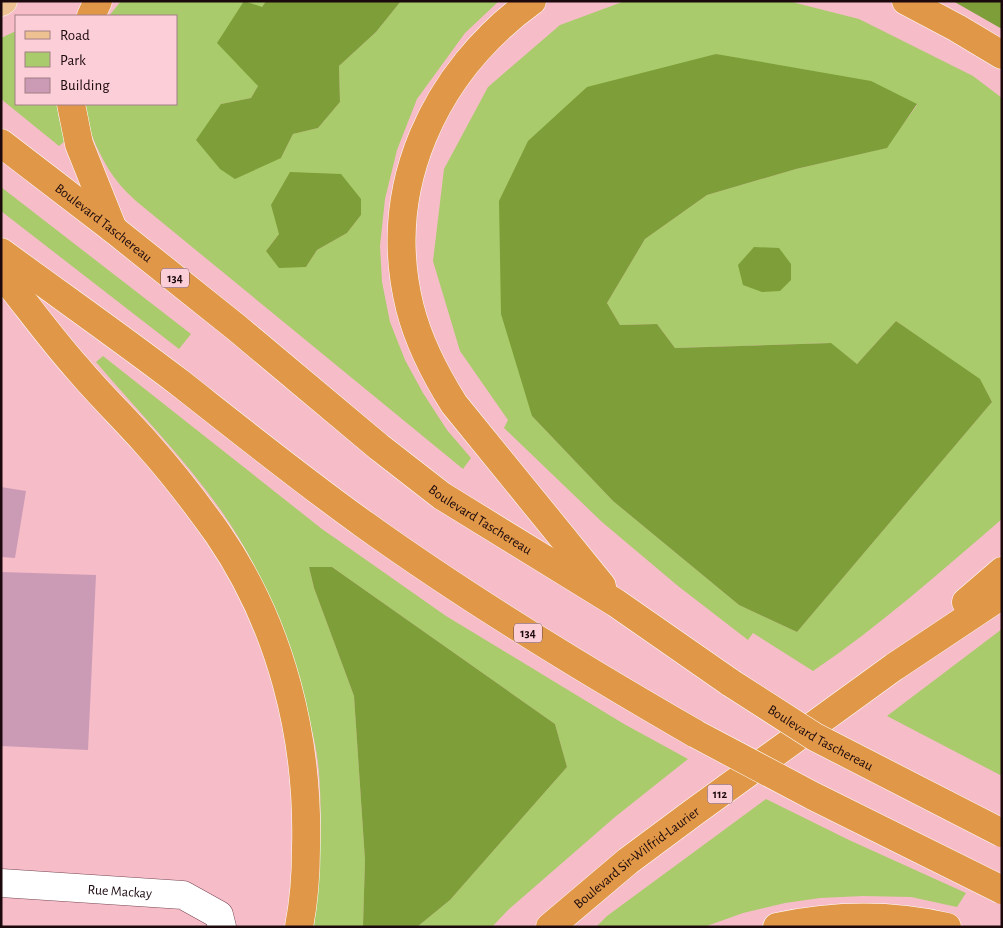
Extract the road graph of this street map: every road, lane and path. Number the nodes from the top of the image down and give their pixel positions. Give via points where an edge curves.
1 (98, 1) edge
2 (532, 1) edge
3 (906, 1) edge
4 (91, 15) edge
5 (1002, 55) edge
6 (71, 105) edge
7 (1, 143) edge
8 (113, 229) junction
9 (1, 252) edge
10 (1, 272) edge
11 (1002, 571) edge
12 (1002, 595) edge
13 (616, 603) junction
14 (894, 667) junction
15 (1002, 834) edge
16 (1, 883) edge
17 (1002, 890) edge
18 (946, 926) edge
19 (222, 927) edge
20 (299, 927) edge
21 (550, 927) edge
22 (777, 927) edge

1 - 4 highway
2 - 13 highway via 480,46 446,91 432,116 407,184 401,231 405,282 424,348 454,404
3 - 5 highway
6 - 8 highway via 80,144
7 - 8 highway, Boulevard Taschereau / 134
8 - 13 highway, Boulevard Taschereau / 134 via 442,496
9 - 17 highway, 134, bridge via 402,551 592,674 813,796
10 - 20 highway via 78,370 183,487 228,550 257,605 288,685 302,754 306,838
11 - 14 highway
12 - 14 highway
13 - 15 highway, Boulevard Taschereau / 134, bridge via 815,737
14 - 21 highway, Boulevard Sir-Wilfrid-Laurier / 112 via 628,861
16 - 19 street, Rue Mackay via 183,895 219,914
18 - 22 highway via 902,919 829,918

